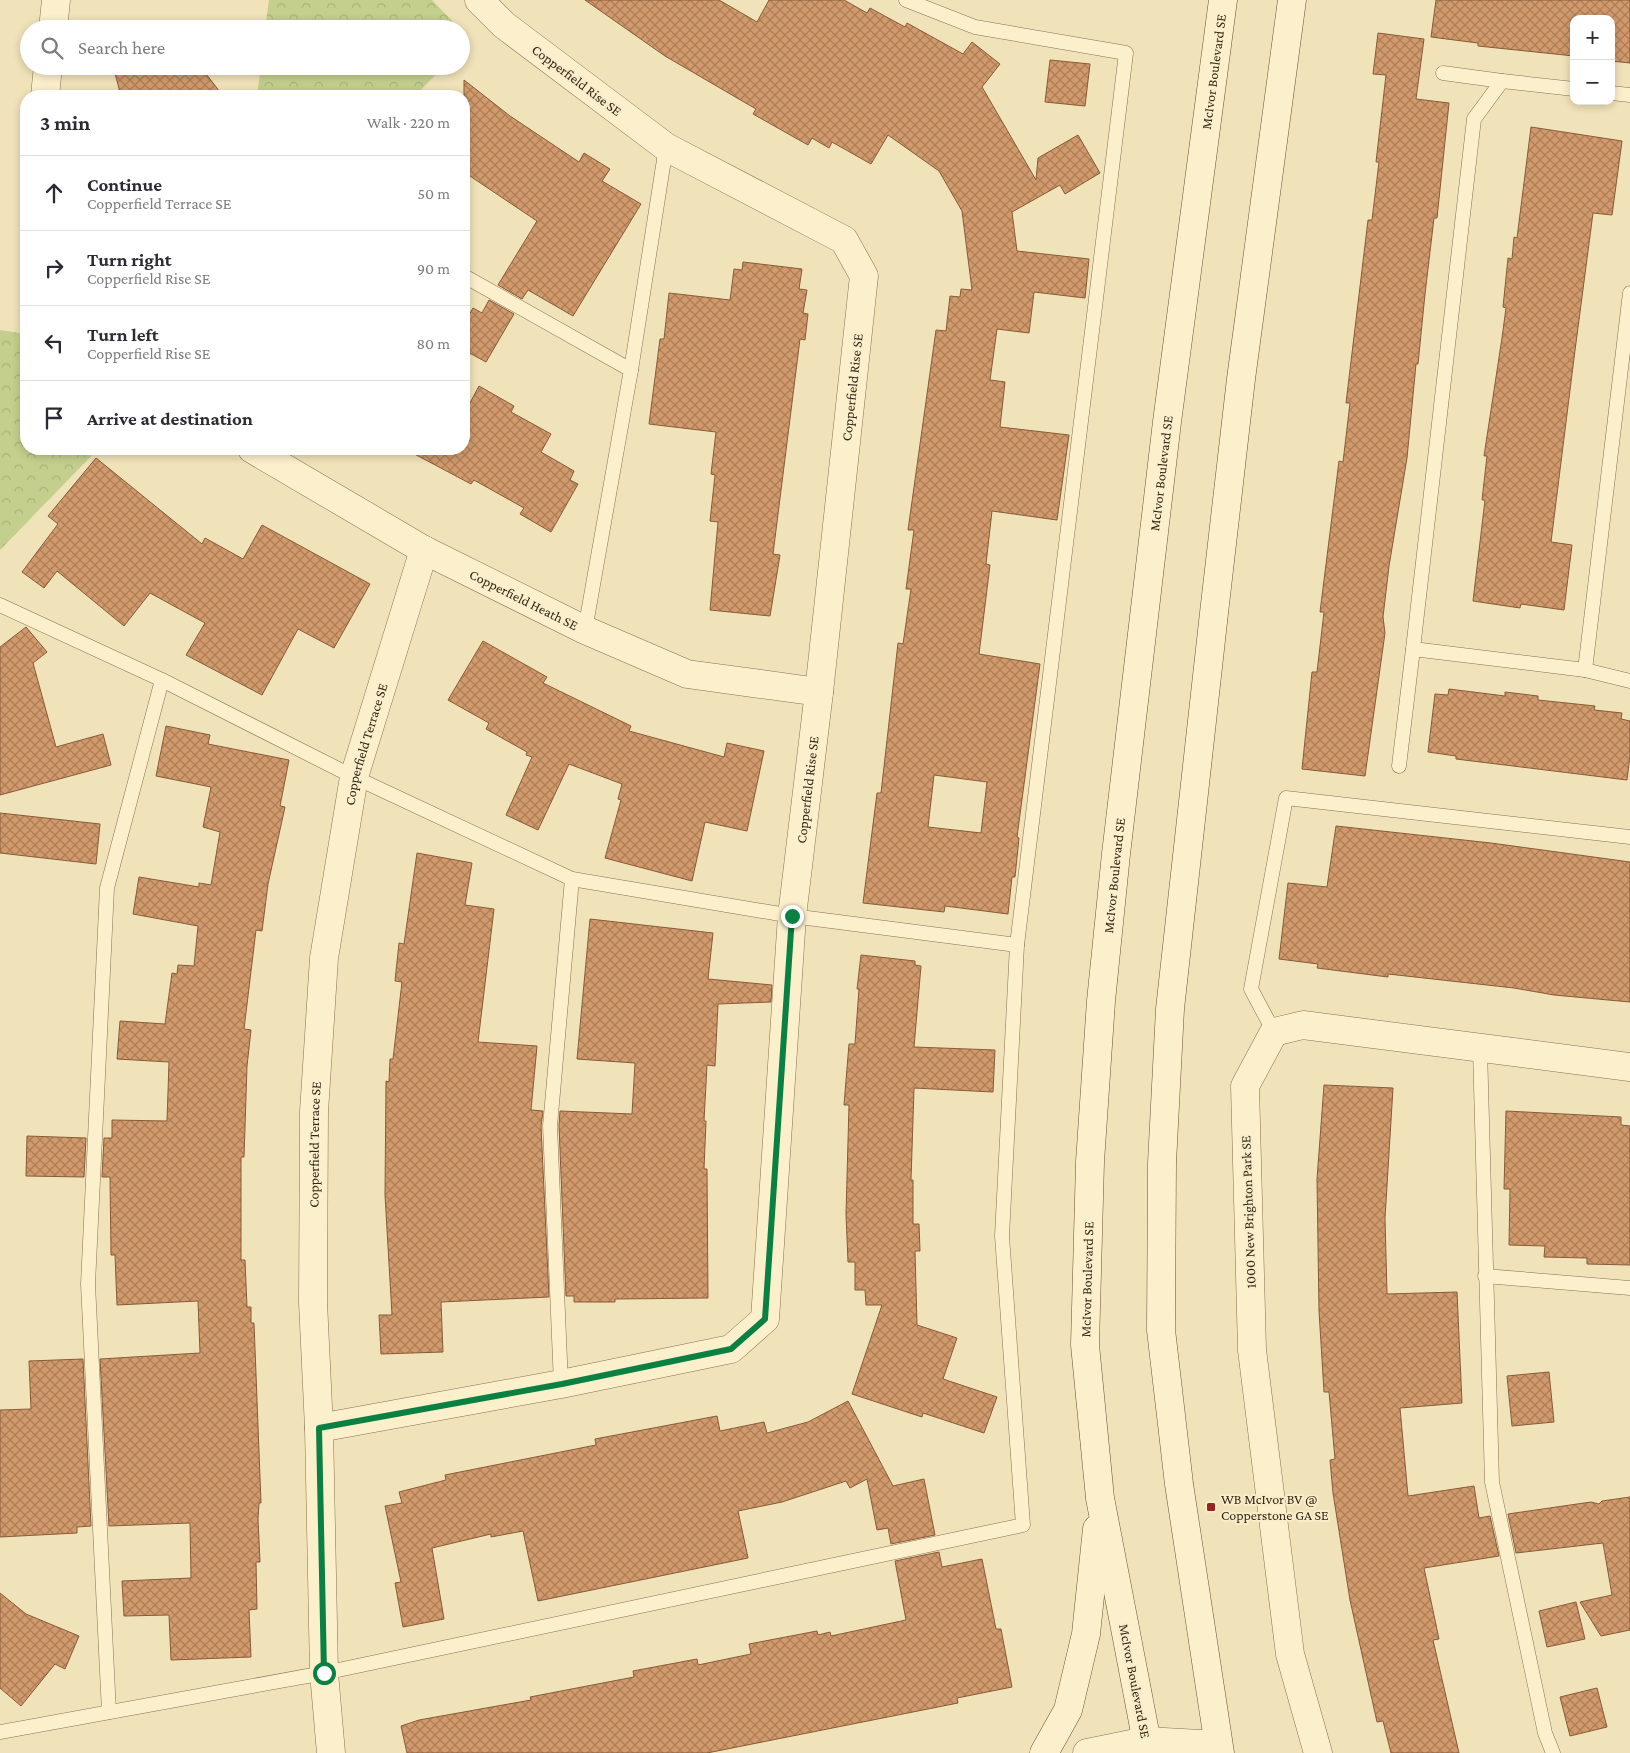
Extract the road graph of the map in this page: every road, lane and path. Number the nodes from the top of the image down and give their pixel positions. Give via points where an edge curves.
1 (56, 0) edge
2 (479, 0) edge
3 (906, 0) edge
4 (1223, 0) edge
5 (1292, 0) edge
6 (1307, 0) edge
7 (53, 20) edge
8 (1287, 34) junction
9 (1443, 73) dead end
10 (47, 75) edge
11 (1502, 81) junction
12 (1570, 89) edge
13 (46, 90) edge
14 (1615, 93) edge
15 (1630, 94) edge
16 (666, 147) junction
17 (470, 279) edge
18 (1630, 293) edge
19 (631, 370) junction
20 (262, 455) edge
21 (424, 550) junction
22 (0, 605) edge
23 (585, 630) junction
24 (1412, 649) junction
25 (1584, 670) junction
26 (162, 680) junction
27 (1630, 681) edge
28 (819, 692) junction
29 (1399, 766) dead end
30 (354, 777) junction
31 (1630, 837) edge
32 (572, 879) junction
33 (792, 916) junction
34 (1016, 945) junction
35 (1274, 1032) junction
36 (1480, 1049) junction
37 (1630, 1067) edge
38 (1485, 1276) junction
39 (1630, 1288) edge
40 (562, 1384) junction
41 (319, 1428) junction
42 (1100, 1498) junction
43 (324, 1673) junction
44 (109, 1712) junction
45 (0, 1732) edge
46 (1147, 1747) edge
47 (1215, 1750) edge
48 (331, 1753) edge
49 (1044, 1753) edge
50 (1087, 1753) edge
51 (1318, 1753) edge
52 (1553, 1753) edge

1 - 7 street
2 - 16 street, Copperfield Rise SE via 504,25
3 - 34 lane via 975,27 1126,53
4 - 42 street, McIvor Boulevard SE via 1167,422 1101,1001 1090,1162 1085,1345
5 - 8 street
6 - 8 street
8 - 47 street via 1241,379 1185,871 1170,1010 1162,1163 1161,1330
9 - 11 lane
10 - 13 street
11 - 12 lane
11 - 24 lane via 1474,119
14 - 15 lane
16 - 19 lane
16 - 28 street, Copperfield Rise SE via 844,240 864,276
17 - 19 lane
18 - 25 lane
19 - 23 lane
20 - 21 street, Copperfield Heath SE
21 - 23 street, Copperfield Heath SE
21 - 30 street, Copperfield Terrace SE
22 - 26 lane
23 - 28 street, Copperfield Heath SE via 687,674
24 - 25 lane
24 - 29 lane
25 - 27 lane
26 - 30 lane
26 - 44 lane via 107,888 88,1284
28 - 33 street, Copperfield Rise SE
30 - 32 lane
30 - 41 street, Copperfield Terrace SE via 324,958 314,1112 313,1302
31 - 35 lane via 1286,798 1251,989
32 - 33 lane
32 - 40 lane via 550,1126
33 - 34 lane
33 - 40 street, Copperfield Rise SE via 765,1319 731,1349
34 - 43 lane via 1002,1236 1023,1524
35 - 36 street via 1303,1025
35 - 51 street, 1000 New Brighton Park SE via 1245,1086 1252,1350 1290,1654
36 - 37 street
36 - 38 lane
38 - 39 lane
38 - 52 lane via 1492,1482 1545,1732
40 - 41 street, Copperfield Rise SE
41 - 43 street, Copperfield Terrace SE
42 - 46 street, McIvor Boulevard SE
42 - 49 street via 1086,1634 1068,1710
43 - 44 lane
43 - 48 street, Copperfield Terrace SE
44 - 45 lane
46 - 47 street
46 - 50 street

